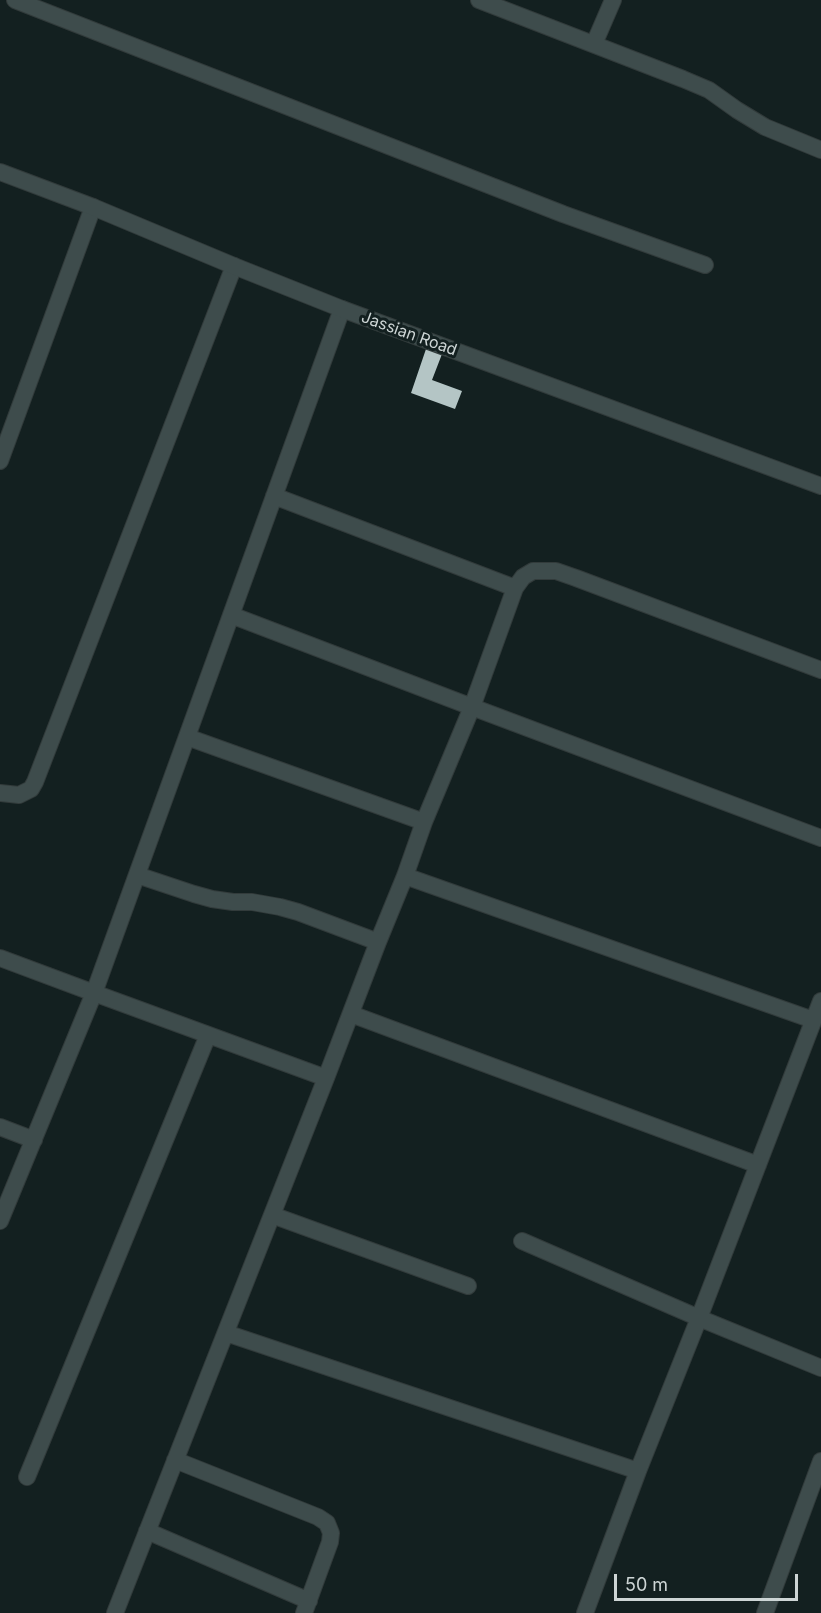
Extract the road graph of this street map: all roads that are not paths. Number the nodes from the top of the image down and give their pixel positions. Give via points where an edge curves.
1 (15, 0) edge
2 (479, 0) edge
3 (613, 0) edge
4 (594, 44) junction
5 (821, 150) edge
6 (0, 172) edge
7 (93, 207) junction
8 (705, 265) dead end
9 (234, 266) junction
10 (342, 309) junction
11 (0, 460) edge
12 (821, 486) edge
13 (274, 496) junction
14 (515, 588) junction
15 (231, 615) junction
16 (821, 670) edge
17 (472, 707) junction
18 (187, 737) junction
19 (0, 793) edge
20 (424, 822) junction
21 (821, 838) edge
22 (137, 874) junction
23 (405, 876) junction
24 (378, 942) junction
25 (0, 958) edge
26 (94, 993) junction
27 (821, 1001) edge
28 (351, 1014) junction
29 (813, 1020) junction
30 (208, 1035) junction
31 (326, 1078) junction
32 (0, 1127) edge
33 (34, 1140) junction
34 (758, 1165) junction
35 (272, 1215) junction
36 (0, 1221) edge
37 (522, 1240) dead end
38 (468, 1286) dead end
39 (699, 1318) junction
40 (226, 1333) junction
41 (821, 1368) edge
42 (175, 1460) junction
43 (821, 1461) edge
44 (638, 1471) junction
45 (27, 1477) dead end
46 (147, 1531) junction
47 (307, 1607) edge
48 (115, 1613) edge
49 (585, 1613) edge
50 (765, 1613) edge

1 - 8 street via 562,214
2 - 4 street
3 - 4 street
4 - 5 street via 709,90 765,127
6 - 7 street, Jassian Road
7 - 9 street, Jassian Road
7 - 11 street
9 - 10 street, Jassian Road
9 - 19 street via 35,782 19,795
10 - 12 street, Jassian Road
10 - 13 street
13 - 14 street
13 - 15 street
14 - 16 street via 533,571 556,571
14 - 17 street
15 - 17 street
15 - 18 street
17 - 20 street
17 - 21 street
18 - 20 street
18 - 22 street
20 - 23 street
22 - 24 street via 212,899 289,909
22 - 26 street
23 - 24 street
23 - 29 street
24 - 28 street
25 - 26 street
26 - 30 street
26 - 33 street
27 - 29 street
28 - 31 street
28 - 34 street
29 - 34 street
30 - 31 street
30 - 45 street
31 - 35 street
32 - 33 street
33 - 36 street
34 - 39 street
35 - 38 street
35 - 40 street
37 - 39 street
39 - 41 street
39 - 44 street
40 - 42 street
40 - 44 street
42 - 46 street
42 - 47 street via 327,1523 332,1533 330,1542
43 - 50 street
44 - 49 street
46 - 47 street
46 - 48 street

